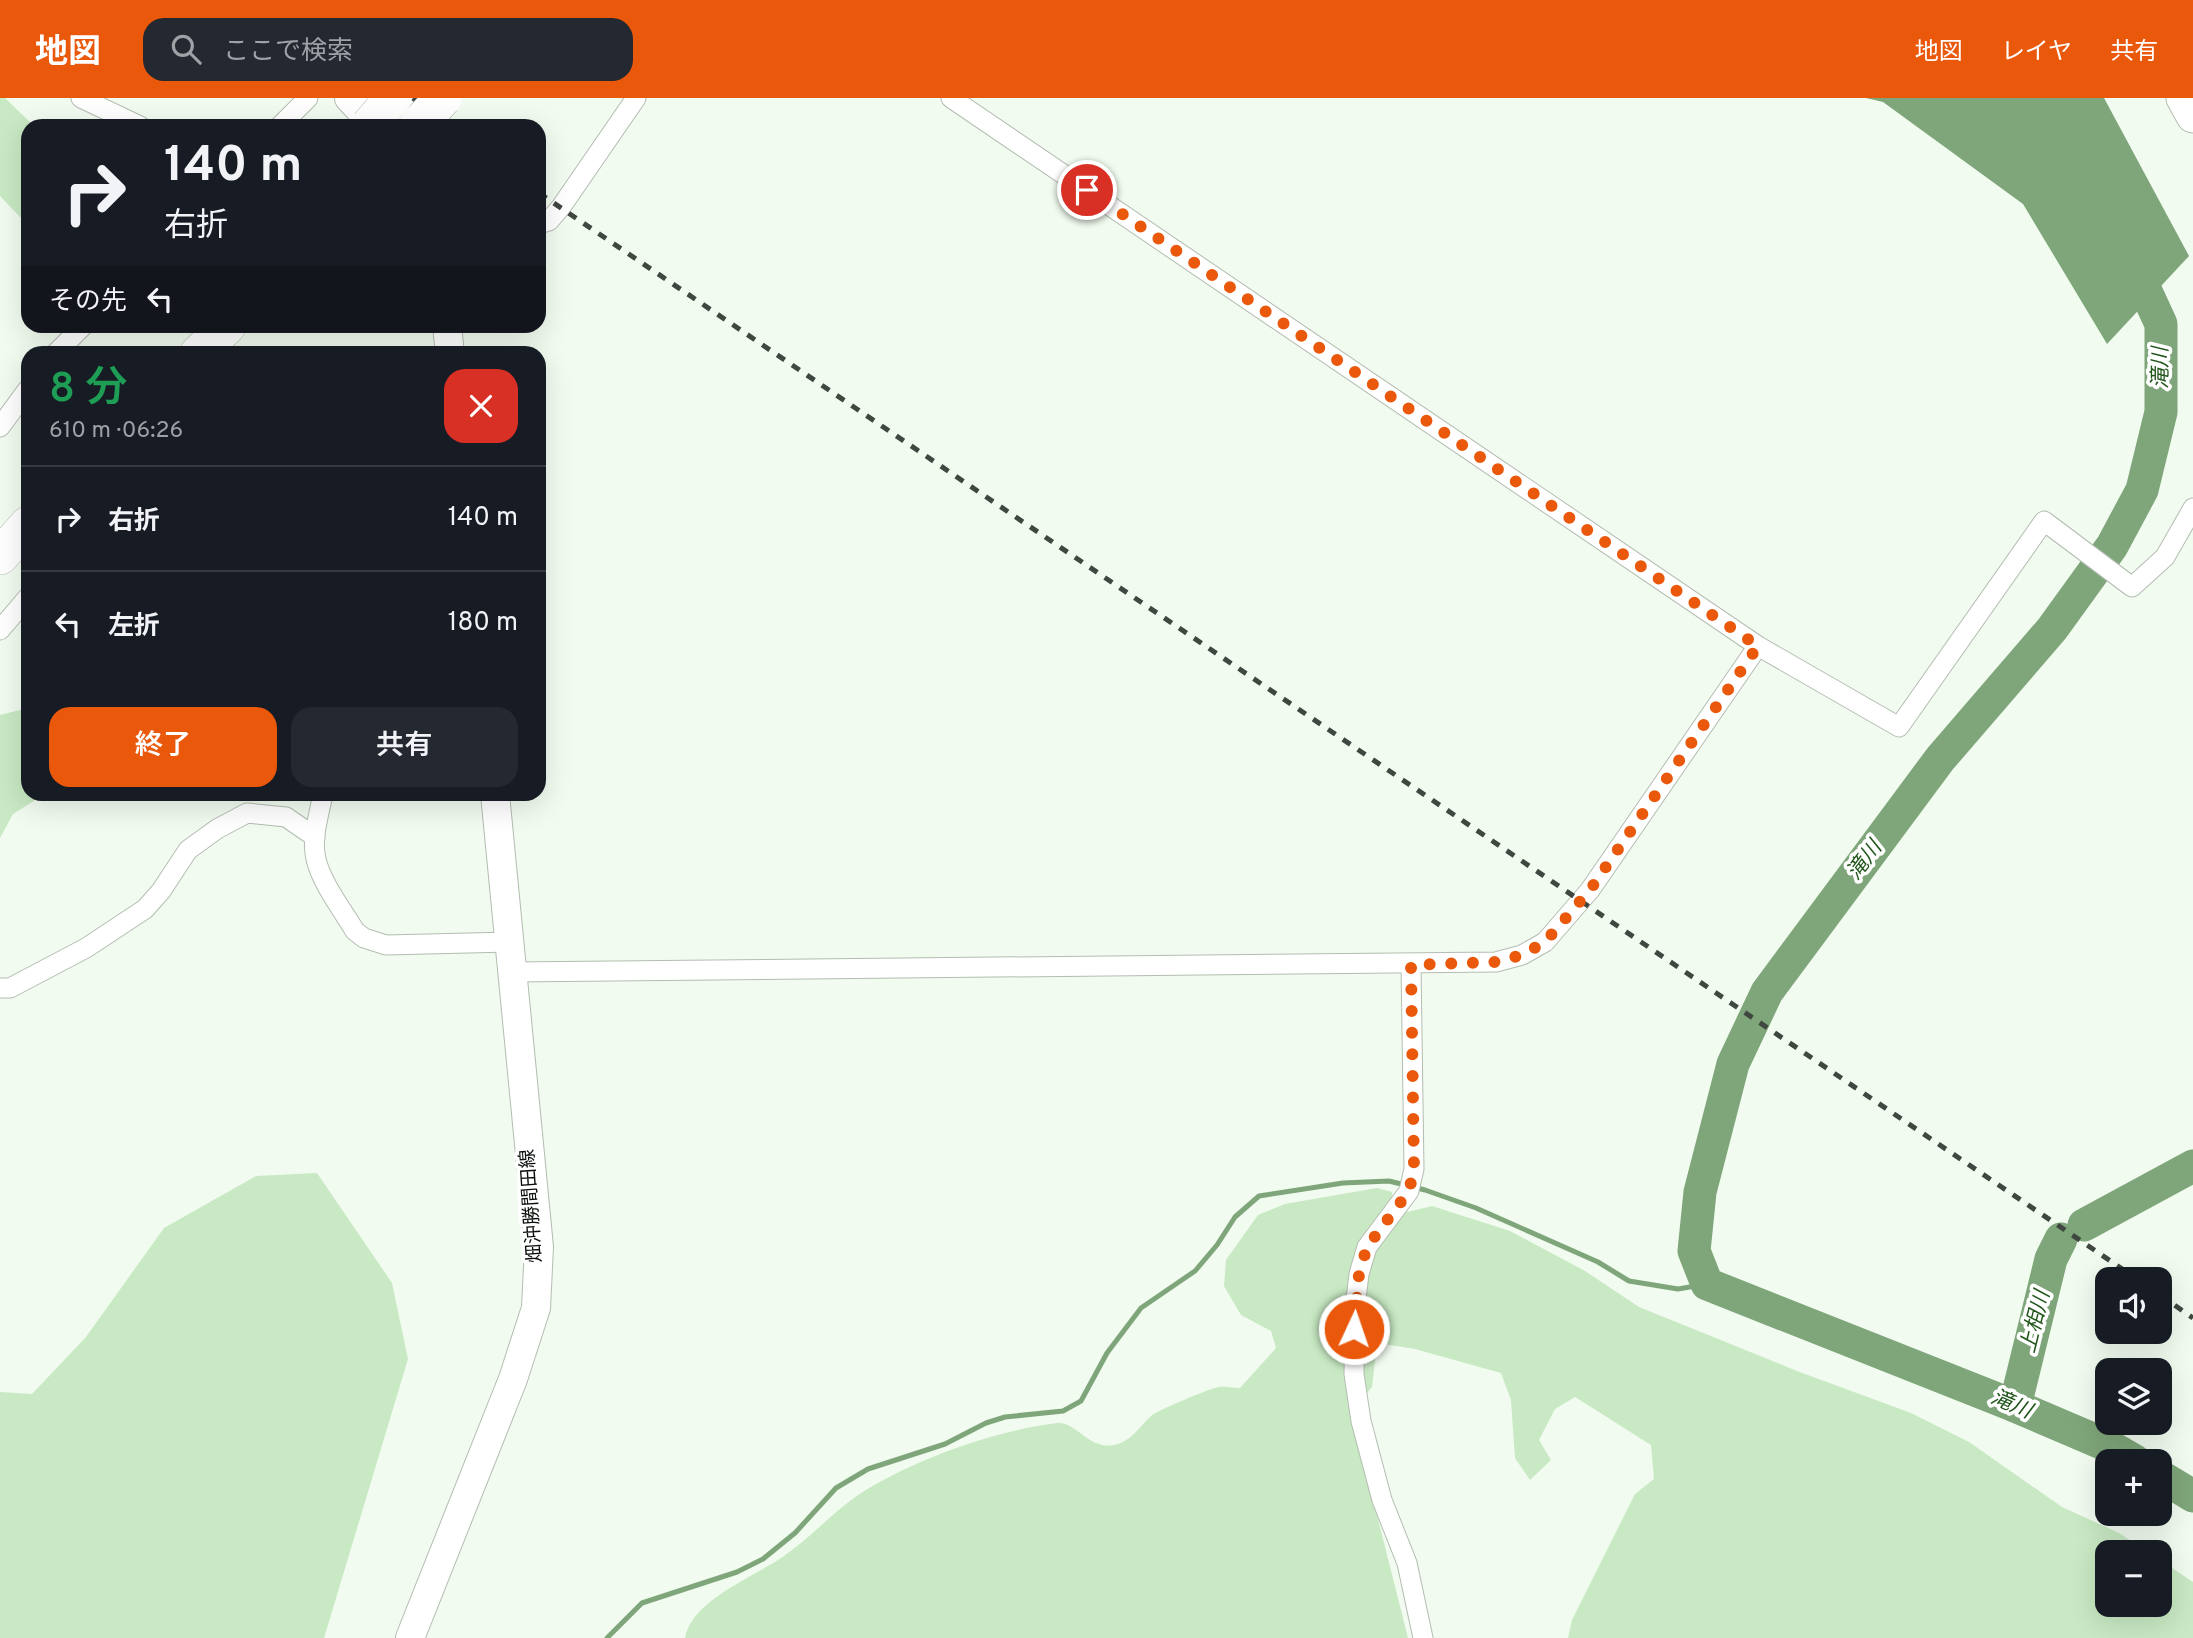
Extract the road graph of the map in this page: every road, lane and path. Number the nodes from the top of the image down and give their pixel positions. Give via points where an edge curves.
1 (81, 98) edge
2 (307, 98) edge
3 (349, 98) edge
4 (393, 98) edge
5 (443, 98) edge
6 (636, 98) edge
7 (951, 98) edge
8 (2183, 98) edge
9 (2193, 116) edge
10 (125, 119) edge
11 (287, 119) edge
12 (368, 119) edge
13 (375, 119) edge
14 (424, 119) edge
15 (546, 221) edge
16 (76, 333) edge
17 (220, 333) edge
18 (63, 346) edge
19 (206, 346) edge
20 (21, 398) edge
21 (0, 426) edge
22 (2193, 508) edge
23 (21, 534) edge
24 (0, 556) edge
25 (21, 605) edge
26 (0, 630) edge
27 (1758, 646) junction
28 (322, 801) edge
29 (496, 801) edge
30 (315, 837) junction
31 (510, 942) junction
32 (1411, 965) junction
33 (512, 972) junction
34 (0, 988) edge
35 (410, 1638) edge
36 (1423, 1638) edge

1 - 10 street
2 - 11 street
3 - 12 main road
4 - 13 highway, bridge
5 - 14 highway, bridge
6 - 15 street via 561,207
7 - 27 street
8 - 9 highway
16 - 18 street
17 - 19 highway
20 - 21 street
22 - 27 street via 2165,557 2132,587 2044,521 1899,727
23 - 24 highway
25 - 26 street
27 - 32 street via 1590,890 1545,942 1496,962
28 - 30 street
29 - 31 main road, 畑沖勝間田線
30 - 31 street via 319,869 355,931 365,938 403,946
30 - 34 street via 286,817 247,813 188,850 145,909 86,948 10,988
31 - 33 main road, 畑沖勝間田線
32 - 33 street
32 - 36 street via 1414,1169 1409,1191 1367,1247 1361,1265 1354,1374 1361,1421 1382,1500 1407,1563
33 - 35 main road, 畑沖勝間田線 via 539,1247 536,1308 513,1379

